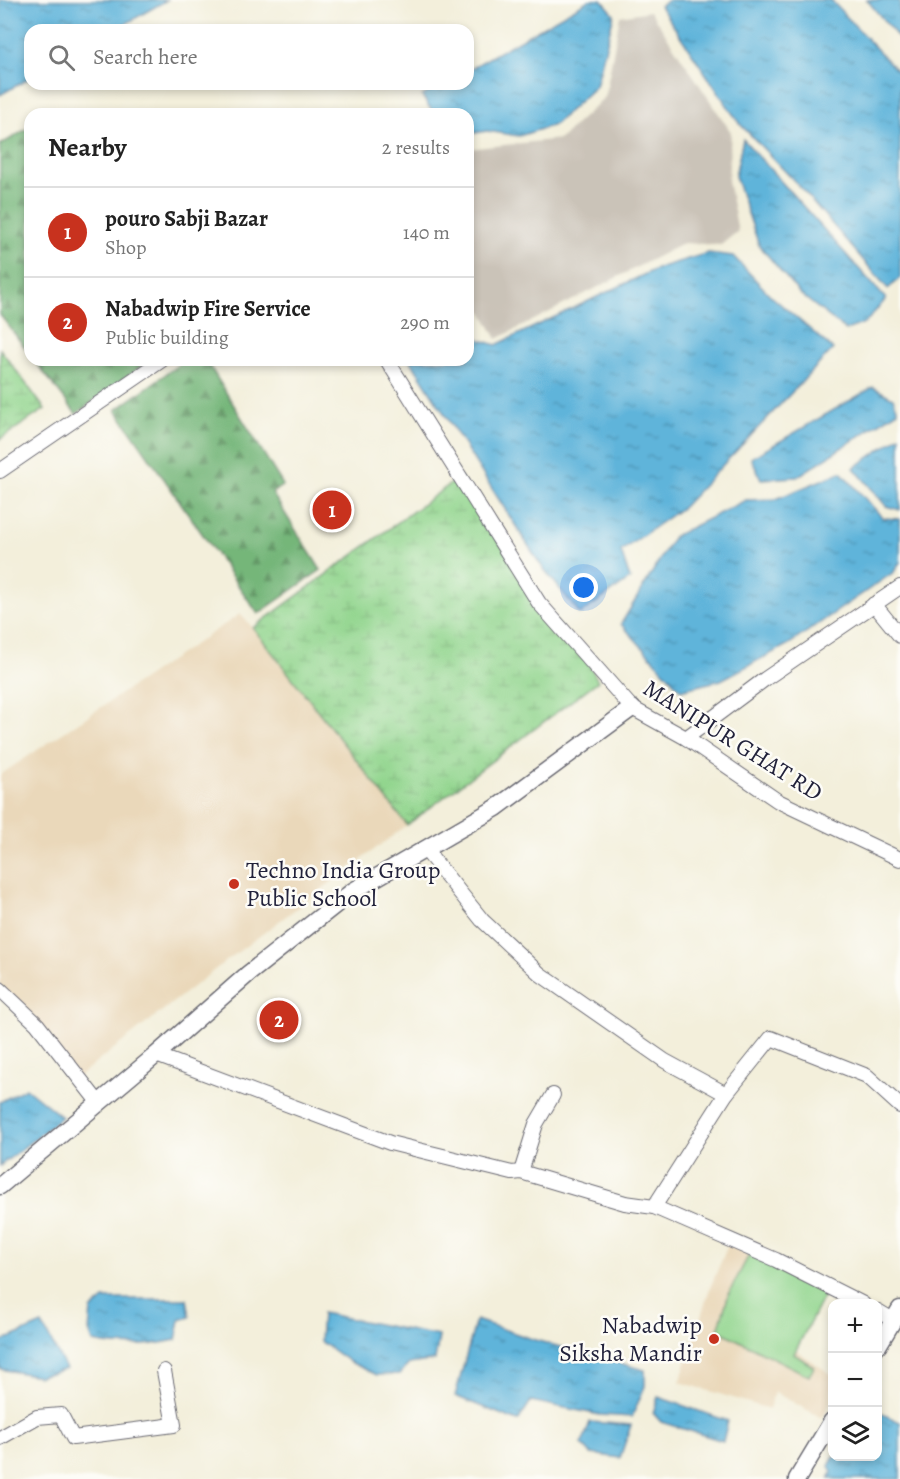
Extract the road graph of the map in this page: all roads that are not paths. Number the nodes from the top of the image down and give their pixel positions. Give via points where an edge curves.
1 (153, 366) edge
2 (391, 366) edge
3 (0, 471) edge
4 (900, 586) edge
5 (874, 604) junction
6 (900, 636) edge
7 (632, 708) junction
8 (686, 738) junction
9 (425, 849) junction
10 (900, 859) edge
11 (0, 989) edge
12 (156, 1055) junction
13 (726, 1094) junction
14 (553, 1095) dead end
15 (98, 1102) junction
16 (900, 1106) edge
17 (521, 1172) junction
18 (0, 1186) edge
19 (654, 1207) junction
20 (853, 1299) edge
21 (882, 1312) edge
22 (897, 1315) edge
23 (882, 1339) edge
24 (164, 1371) dead end
25 (828, 1428) edge
26 (0, 1438) edge
27 (797, 1479) edge

1 - 3 street
2 - 7 street, MANIPUR GHAT RD via 539,603
4 - 5 street
5 - 6 street
5 - 8 street
7 - 8 street, MANIPUR GHAT RD
7 - 9 street via 496,808
8 - 10 street, MANIPUR GHAT RD via 778,801
9 - 12 street via 353,891 248,974
9 - 13 street via 482,920 540,974 665,1061
11 - 15 street via 37,1024
12 - 15 street
12 - 17 street via 390,1143
13 - 16 street via 771,1038 867,1076
13 - 19 street
14 - 17 street via 536,1124
15 - 18 street
17 - 19 street via 625,1203
19 - 20 street via 776,1260
21 - 22 street
22 - 23 street
24 - 26 street via 174,1425 73,1438 61,1415 37,1417
25 - 27 street

